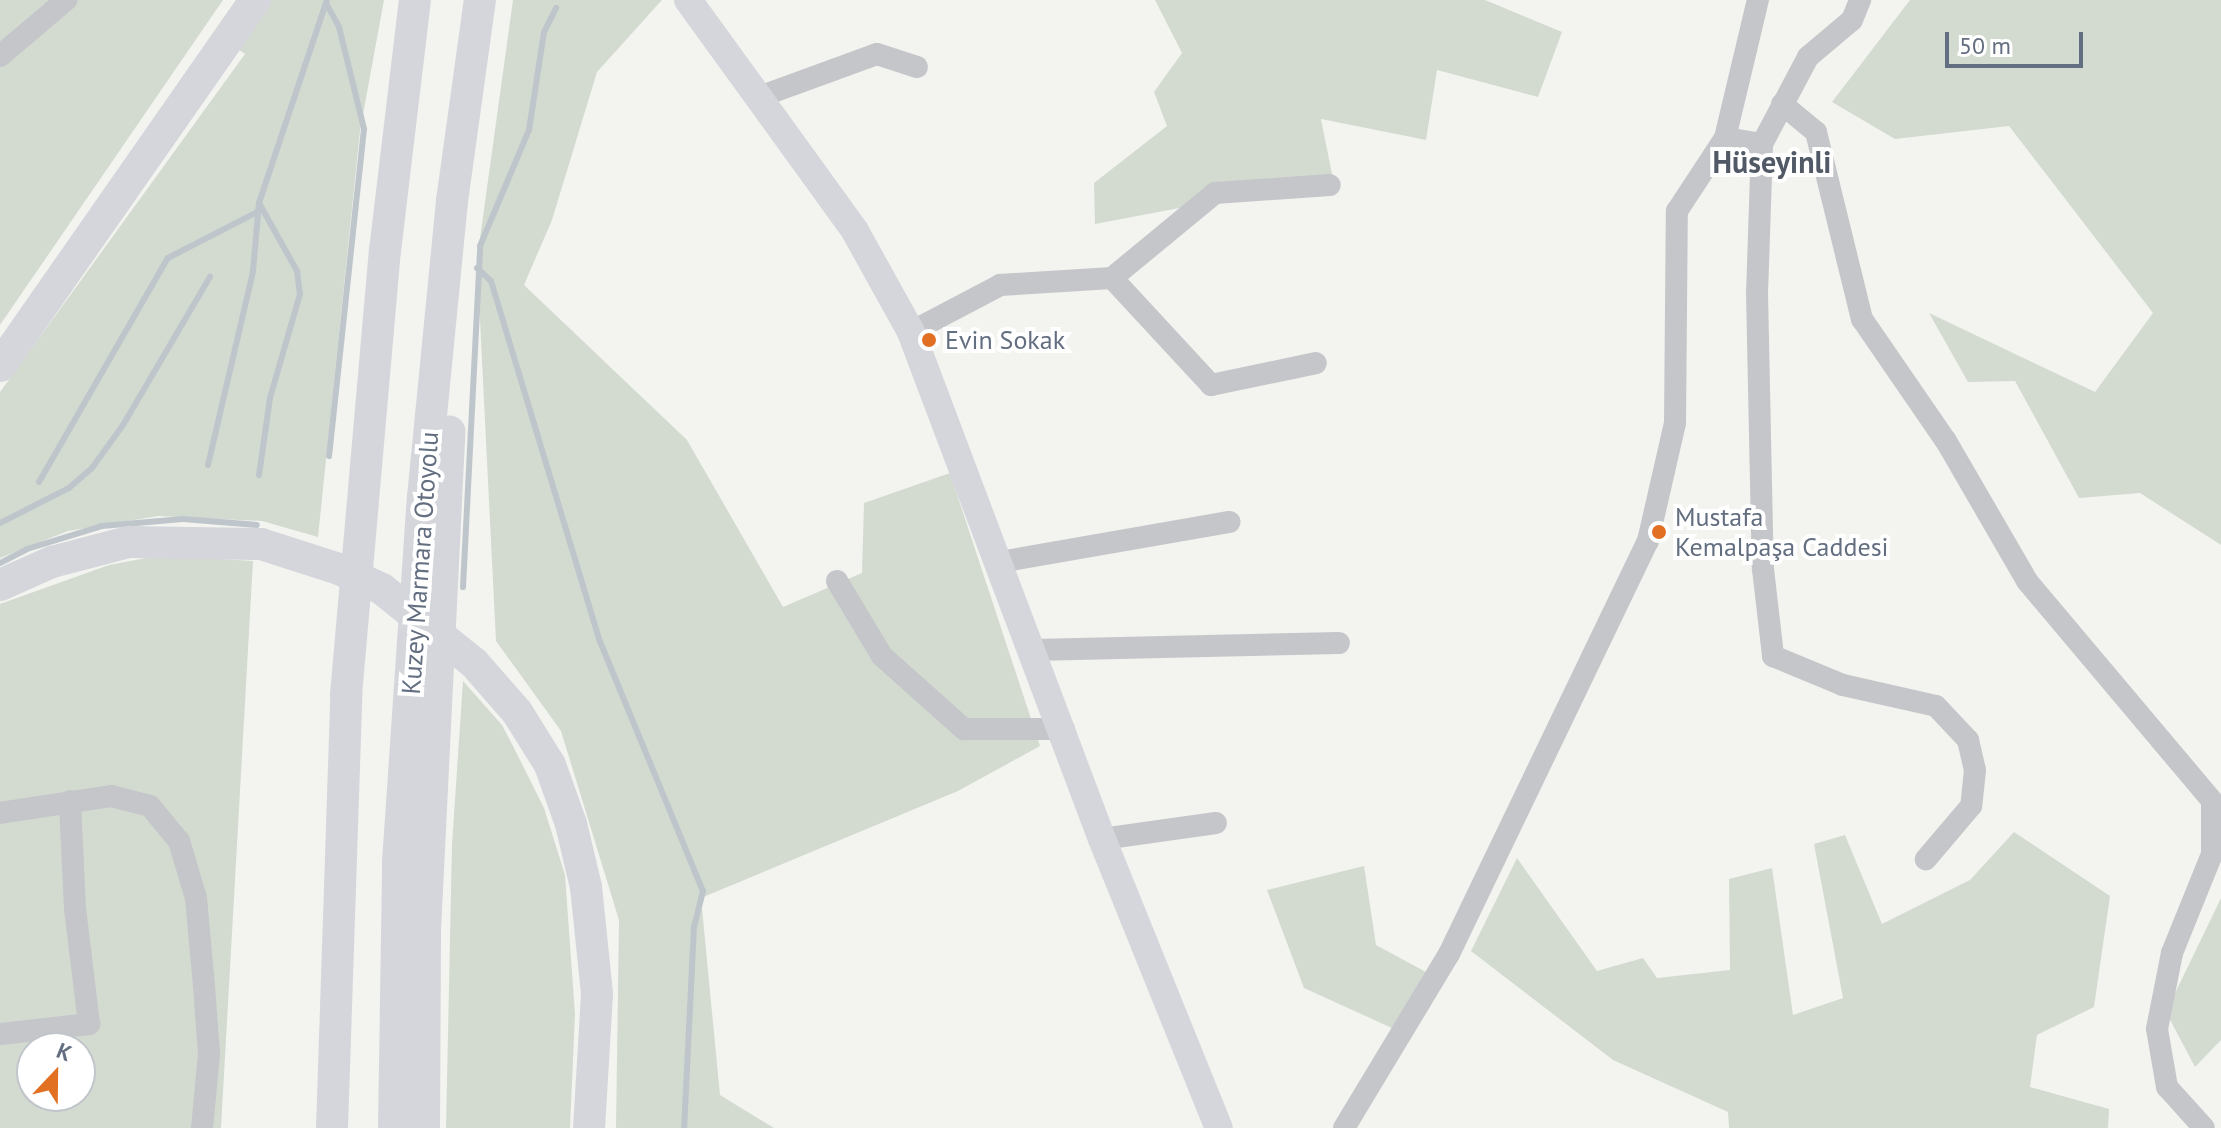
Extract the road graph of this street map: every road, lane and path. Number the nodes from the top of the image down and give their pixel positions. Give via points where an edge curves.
1 (66, 0) edge
2 (255, 0) edge
3 (415, 0) edge
4 (480, 0) edge
5 (688, 0) edge
6 (1758, 0) edge
7 (1860, 0) edge
8 (0, 56) edge
9 (917, 67) dead end
10 (762, 96) junction
11 (1782, 104) junction
12 (1725, 138) junction
13 (1762, 144) junction
14 (1330, 185) dead end
15 (452, 201) junction
16 (1112, 278) junction
17 (911, 332) junction
18 (1316, 363) dead end
19 (0, 366) edge
20 (1230, 522) dead end
21 (1000, 562) junction
22 (837, 581) dead end
23 (0, 585) edge
24 (1339, 643) dead end
25 (1033, 650) junction
26 (1064, 729) junction
27 (70, 801) junction
28 (0, 813) edge
29 (1216, 823) dead end
30 (1102, 839) junction
31 (1926, 859) dead end
32 (0, 1034) edge
33 (202, 1128) edge
34 (332, 1128) edge
35 (394, 1128) edge
36 (424, 1128) edge
37 (589, 1128) edge
38 (1219, 1128) edge
39 (1344, 1128) edge
40 (2204, 1128) edge

1 - 8 street
2 - 19 highway
3 - 34 highway via 385,251 346,695
4 - 15 highway, Kuzey Marmara Otoyolu
5 - 10 main road
6 - 12 street
7 - 11 street via 1852,20 1808,57
9 - 10 street via 877,54
10 - 17 main road via 855,231
11 - 13 street
11 - 40 street via 1816,132 1862,319 1946,441 2027,581 2212,801 2212,854 2172,953 2157,1029 2167,1087
12 - 13 street
12 - 39 street via 1677,211 1675,423 1648,541 1449,954
13 - 31 street via 1757,292 1763,569 1773,656 1843,685 1936,706 1968,740 1975,770 1971,806
14 - 16 street via 1215,193
15 - 35 highway, Kuzey Marmara Otoyolu via 423,497 398,862
15 - 36 highway via 448,494 425,931
16 - 17 street via 1000,285
16 - 18 street via 1211,385
17 - 21 main road
20 - 21 street
21 - 25 main road
22 - 26 street via 882,656 964,729
23 - 37 highway via 52,562 129,542 261,544 382,589 474,663 517,712 550,765 571,824 588,900 597,994
24 - 25 street
25 - 26 main road
26 - 30 main road
27 - 28 street
27 - 32 street via 75,909 89,1024
27 - 33 street via 111,796 150,806 179,841 196,898 204,986 209,1054
29 - 30 street
30 - 38 main road

